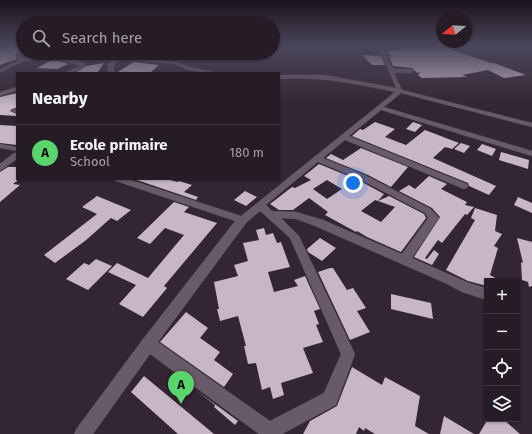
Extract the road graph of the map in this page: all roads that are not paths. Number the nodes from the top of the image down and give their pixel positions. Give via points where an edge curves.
1 (9, 66) edge
2 (81, 66) edge
3 (184, 66) edge
4 (389, 66) edge
5 (0, 71) edge
6 (391, 71) junction
7 (411, 71) dead end
8 (69, 72) edge
9 (210, 72) edge
10 (280, 77) edge
11 (16, 89) edge
12 (400, 91) junction
13 (0, 94) edge
14 (381, 108) junction
15 (532, 124) edge
16 (344, 137) junction
17 (0, 146) edge
18 (16, 148) edge
19 (532, 154) edge
20 (16, 156) edge
21 (317, 159) junction
22 (0, 168) edge
23 (122, 180) edge
24 (464, 186) dead end
25 (256, 208) junction
26 (271, 214) junction
27 (242, 220) junction
28 (404, 260) junction
29 (484, 293) edge
30 (148, 344) junction
31 (271, 433) edge
32 (82, 434) edge

1 - 5 street
2 - 8 street
3 - 9 street
4 - 6 street
6 - 7 street
6 - 12 street
10 - 12 street via 324,76
11 - 13 street
12 - 14 street
12 - 15 street
14 - 16 street
14 - 19 street
16 - 21 street
16 - 24 street
17 - 18 street
20 - 22 street
21 - 25 street
21 - 28 street via 364,178 428,211 434,218
23 - 27 street
25 - 26 street
25 - 27 street
26 - 28 street via 296,216 319,223
26 - 31 street via 294,236 348,354 330,399
27 - 30 street
28 - 29 street via 466,288
30 - 31 street
30 - 32 street

